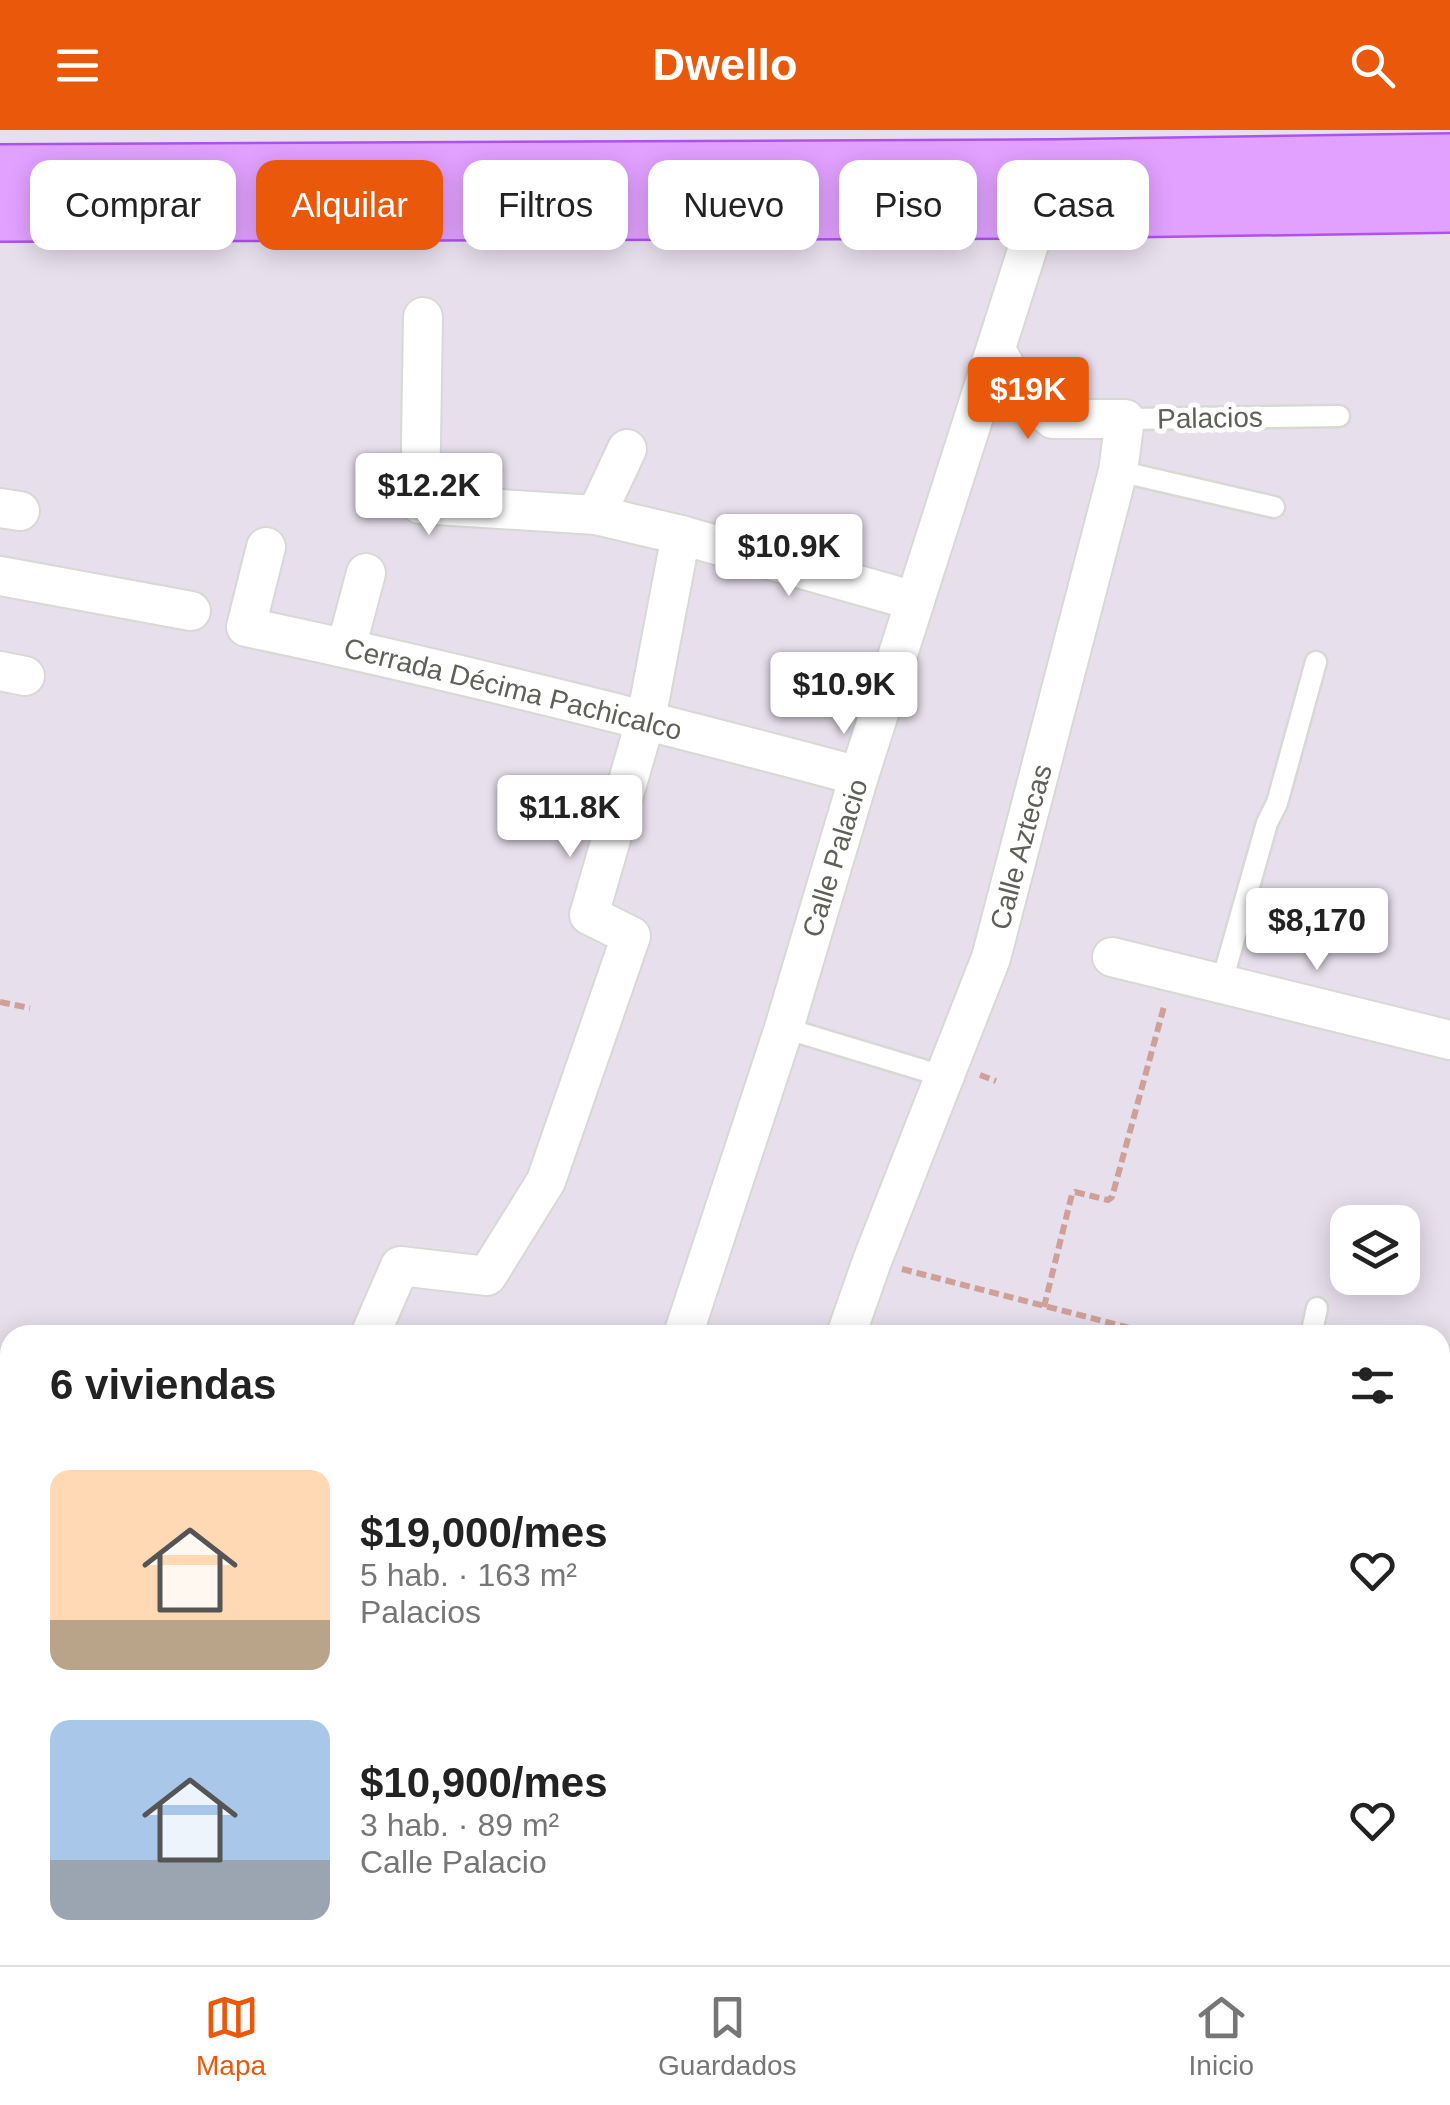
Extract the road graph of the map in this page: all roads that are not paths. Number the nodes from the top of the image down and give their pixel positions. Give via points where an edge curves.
1 (1450, 162) edge
2 (0, 173) edge
3 (1450, 204) edge
4 (1149, 208) edge
5 (997, 210) edge
6 (0, 213) edge
7 (1027, 250) edge
8 (422, 318) dead end
9 (996, 350) junction
10 (1339, 416) dead end
11 (1125, 419) junction
12 (627, 449) dead end
13 (1118, 471) junction
14 (1274, 507) dead end
15 (596, 515) junction
16 (682, 535) junction
17 (266, 546) dead end
18 (366, 573) dead end
19 (0, 576) edge
20 (915, 600) junction
21 (192, 611) dead end
22 (346, 648) junction
23 (1316, 662) dead end
24 (646, 720) junction
25 (860, 776) junction
26 (1112, 957) dead end
27 (1221, 985) junction
28 (784, 1028) junction
29 (1450, 1040) edge
30 (946, 1078) junction
31 (1317, 1308) dead end
32 (374, 1325) edge
33 (686, 1325) edge
34 (850, 1325) edge
35 (1313, 1325) edge

1 - 2 main road
3 - 4 main road
5 - 6 main road
7 - 9 street, Calle Palacio
8 - 15 street via 420,504
9 - 11 street, Palacios via 1018,390 1053,419
9 - 20 street, Calle Palacio
10 - 11 lane, Palacios
11 - 13 street, Calle Aztecas
12 - 15 street
13 - 14 lane
13 - 30 street, Calle Aztecas via 991,958
15 - 16 street
16 - 20 street
16 - 24 street
17 - 22 street, Cerrada Décima Pachicalco via 246,627
18 - 22 street
19 - 21 street
20 - 25 street, Calle Palacio
22 - 24 street, Cerrada Décima Pachicalco
23 - 27 lane
24 - 25 street, Cerrada Décima Pachicalco
24 - 32 street via 590,916 631,936 546,1181 486,1276 400,1266
25 - 28 street, Calle Palacio
26 - 27 street
27 - 29 street
28 - 30 lane
28 - 33 street, Calle Palacio
30 - 34 street, Calle Aztecas
31 - 35 lane

